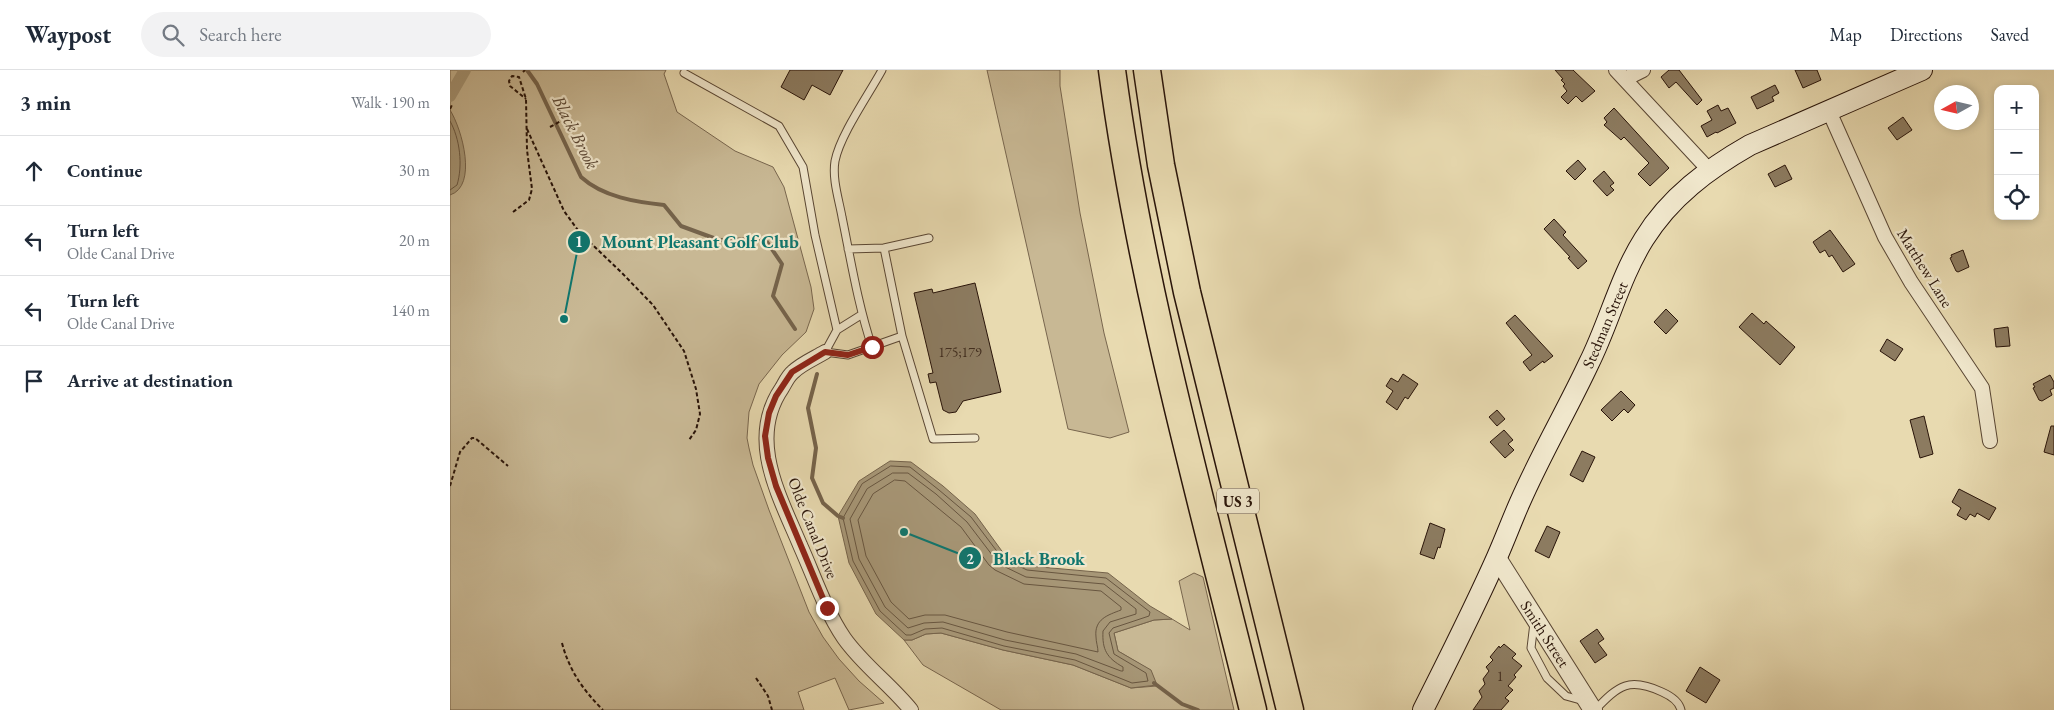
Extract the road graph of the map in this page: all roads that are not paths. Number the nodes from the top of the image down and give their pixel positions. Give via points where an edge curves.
1 (882, 70) edge
2 (1112, 70) edge
3 (1147, 70) edge
4 (1643, 70) edge
5 (1921, 70) edge
6 (684, 73) dead end
7 (1620, 75) edge
8 (1829, 111) junction
9 (1710, 171) junction
10 (929, 238) dead end
11 (884, 248) junction
12 (848, 249) junction
13 (862, 315) junction
14 (837, 330) junction
15 (902, 336) junction
16 (872, 347) junction
17 (825, 352) junction
18 (975, 438) dead end
19 (1990, 441) dead end
20 (1497, 558) junction
21 (1592, 707) edge
22 (911, 710) edge
23 (1253, 710) edge
24 (1290, 710) edge
25 (1423, 710) edge
26 (1681, 710) edge

1 - 12 lane via 845,136 835,161
2 - 23 highway, US 3 via 1128,174 1155,308
3 - 24 highway, US 3 via 1160,157 1187,292
4 - 7 street
5 - 8 main road, Stedman Street
6 - 14 lane via 779,126 803,167
7 - 9 street
8 - 9 main road, Stedman Street via 1750,145
8 - 19 street, Matthew Lane via 1885,237 1982,388
9 - 20 main road, Stedman Street via 1676,197 1644,238 1590,362 1520,501
10 - 11 lane
11 - 12 lane
11 - 15 lane
12 - 13 lane
13 - 14 lane
13 - 16 lane
14 - 17 lane
15 - 16 lane
15 - 18 lane via 933,439
16 - 17 lane via 848,355
17 - 22 street, Olde Canal Drive via 792,372 776,396 765,436 768,458 776,486 827,608 863,662
20 - 21 street, Smith Street
20 - 25 main road, Stedman Street
21 - 26 lane via 1612,693 1636,683 1668,695

